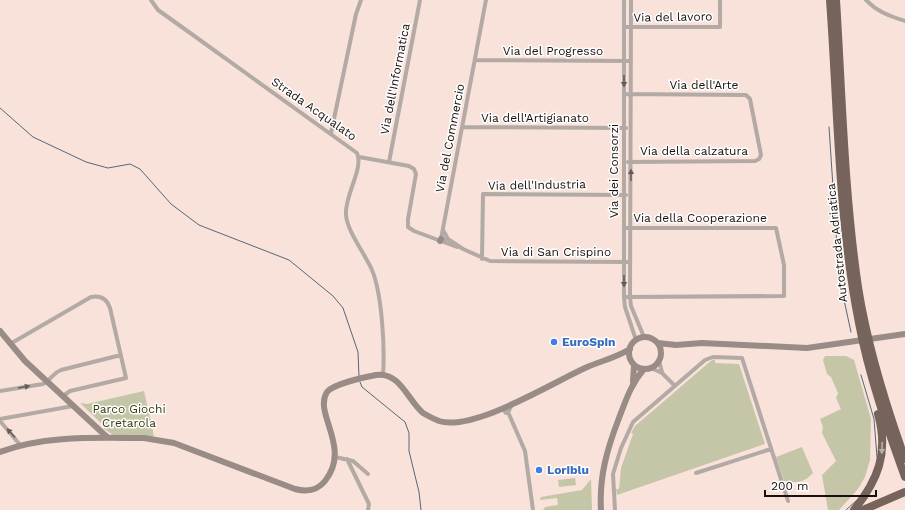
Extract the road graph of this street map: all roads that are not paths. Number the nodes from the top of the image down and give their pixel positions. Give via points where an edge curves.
1 (151, 0) edge
2 (361, 0) edge
3 (420, 0) edge
4 (486, 0) edge
5 (624, 0) edge
6 (631, 0) edge
7 (720, 0) edge
8 (830, 0) edge
9 (836, 0) edge
10 (866, 0) edge
11 (905, 21) edge
12 (631, 27) junction
13 (624, 28) junction
14 (475, 60) junction
15 (624, 61) junction
16 (631, 61) junction
17 (624, 94) junction
18 (631, 94) junction
19 (462, 127) junction
20 (624, 128) junction
21 (631, 128) junction
22 (331, 133) junction
23 (761, 155) joint
24 (359, 157) junction
25 (390, 162) junction
26 (624, 162) junction
27 (631, 162) junction
28 (624, 195) junction
29 (631, 195) junction
30 (624, 228) junction
31 (630, 228) junction
32 (443, 230) junction
33 (440, 240) junction
34 (448, 240) junction
35 (463, 249) junction
36 (482, 259) junction
37 (624, 262) junction
38 (630, 262) junction
39 (624, 297) junction
40 (630, 297) junction
41 (0, 331) edge
42 (905, 334) edge
43 (644, 337) junction
44 (636, 340) junction
45 (658, 343) junction
46 (10, 344) junction
47 (676, 345) junction
48 (630, 349) junction
49 (661, 353) junction
50 (121, 356) junction
51 (616, 357) junction
52 (873, 360) junction
53 (659, 361) junction
54 (632, 362) junction
55 (651, 368) junction
56 (644, 369) junction
57 (662, 373) junction
58 (382, 375) junction
59 (48, 382) junction
60 (873, 382) junction
61 (632, 384) junction
62 (675, 386) junction
63 (0, 391) edge
64 (63, 396) junction
65 (74, 406) junction
66 (506, 412) junction
67 (0, 420) edge
68 (94, 424) junction
69 (100, 431) junction
70 (108, 438) junction
71 (99, 439) junction
72 (905, 442) edge
73 (21, 446) junction
74 (771, 449) junction
75 (0, 452) edge
76 (335, 457) junction
77 (347, 459) junction
78 (905, 459) edge
79 (696, 473) dead end
80 (368, 474) dead end
81 (905, 477) edge
82 (905, 492) edge
83 (788, 501) dead end
84 (368, 510) edge
85 (533, 510) edge
86 (601, 510) edge
87 (615, 510) edge
88 (854, 510) edge
89 (863, 510) edge

1 - 22 street, Strada Acqualato via 158,10
2 - 22 street
3 - 25 street, Via dell'Informatica
4 - 14 street, Via del Commercio
5 - 13 street, Via dei Consorzi
6 - 12 street, Via dei Consorzi
7 - 12 street, Via del lavoro via 720,27
8 - 60 highway, Autostrada Adriatica via 846,244 859,324
9 - 52 highway, Autostrada Adriatica via 853,245 858,288
10 - 11 street via 883,14
12 - 13 street, Via del lavoro
12 - 16 street, Via dei Consorzi
13 - 15 street, Via dei Consorzi
14 - 15 street, Via del Progresso
14 - 19 street, Via del Commercio
15 - 16 street, Via del Progresso
15 -> 17 street, Via dei Consorzi
16 - 18 street, Via dei Consorzi
17 - 18 street, Via dell'Arte
17 - 20 street, Via dei Consorzi
18 - 21 street, Via dei Consorzi
18 - 23 street, Via dell'Arte via 746,95 750,99
19 - 20 street, Via dell'Artigianato
19 - 32 street, Via del Commercio
20 - 21 street, Via dell'Artigianato
20 - 26 street, Via dei Consorzi
21 - 27 street, Via dei Consorzi
22 - 24 street, Strada Acqualato via 354,150
23 - 27 street, Via della calzatura via 755,161
24 - 25 street
24 - 58 street, Strada Acqualato via 346,214 376,283 383,340
25 - 33 street via 409,166 416,171 408,227
26 - 27 street, Via della calzatura
26 - 28 street, Via dei Consorzi
29 -> 27 street, Via dei Consorzi
28 - 29 street, Via dell'Industria
28 - 30 street, Via dei Consorzi
28 - 36 street, Via dell'Industria via 483,194
29 - 31 street, Via dei Consorzi
30 - 31 street, Via della Cooperazione
30 - 37 street, Via dei Consorzi
31 - 38 street, Via dei Consorzi
31 - 40 street, Via della Cooperazione via 776,228 784,264 784,296
32 - 33 street, Via del Commercio
32 - 34 street
33 - 34 street
33 - 35 street
34 - 35 street
35 - 36 street
36 - 37 street, Via di San Crispino
37 - 38 street, Via di San Crispino
37 -> 39 street, Via dei Consorzi
38 - 40 street, Via dei Consorzi
39 - 40 street
39 - 44 street, Via dei Consorzi
40 - 43 street, Via dei Consorzi via 631,306
41 - 46 main road
42 - 47 main road via 807,348 702,343
43 - 44 main road
43 - 45 main road
44 - 48 main road
45 - 47 main road
45 - 49 main road
46 - 50 street via 86,299 100,296 109,305
46 - 59 main road
47 - 49 main road
48 - 51 main road
48 - 54 main road
49 - 53 main road
50 - 59 street via 61,370
50 - 64 street via 126,378 70,391
51 - 54 main road
51 - 66 main road via 590,365 513,403
52 - 72 highway via 887,389
52 - 78 highway, Autostrada Adriatica
53 - 55 main road
53 - 57 street
54 - 56 main road
54 - 61 main road
55 - 56 main road
55 - 57 street
56 - 61 main road
57 - 62 street
58 - 66 main road via 399,384 422,412 441,422 463,422 495,412
58 - 76 main road via 333,387 328,391 324,407 335,445
63 -> 59 street
59 - 64 main road
60 - 81 highway, Autostrada Adriatica
60 -> 88 highway via 872,392 880,422 882,453 876,478
61 - 86 main road via 605,456 601,474
62 - 74 street via 709,358 742,358
62 - 87 street via 640,415 630,429 621,448 614,474 612,488
64 - 65 main road
65 - 67 street
65 - 68 main road
66 - 85 street via 525,451
73 -> 67 street
68 - 69 main road
68 - 71 main road
69 - 70 main road
69 - 71 main road
70 - 71 main road
70 - 76 main road via 144,438 174,443 303,491 313,490 321,485 332,469
71 - 73 main road via 54,440
73 - 75 main road
74 - 79 street
74 - 83 street
76 - 77 street
77 - 80 street
77 - 84 street via 369,504
82 - 89 highway

